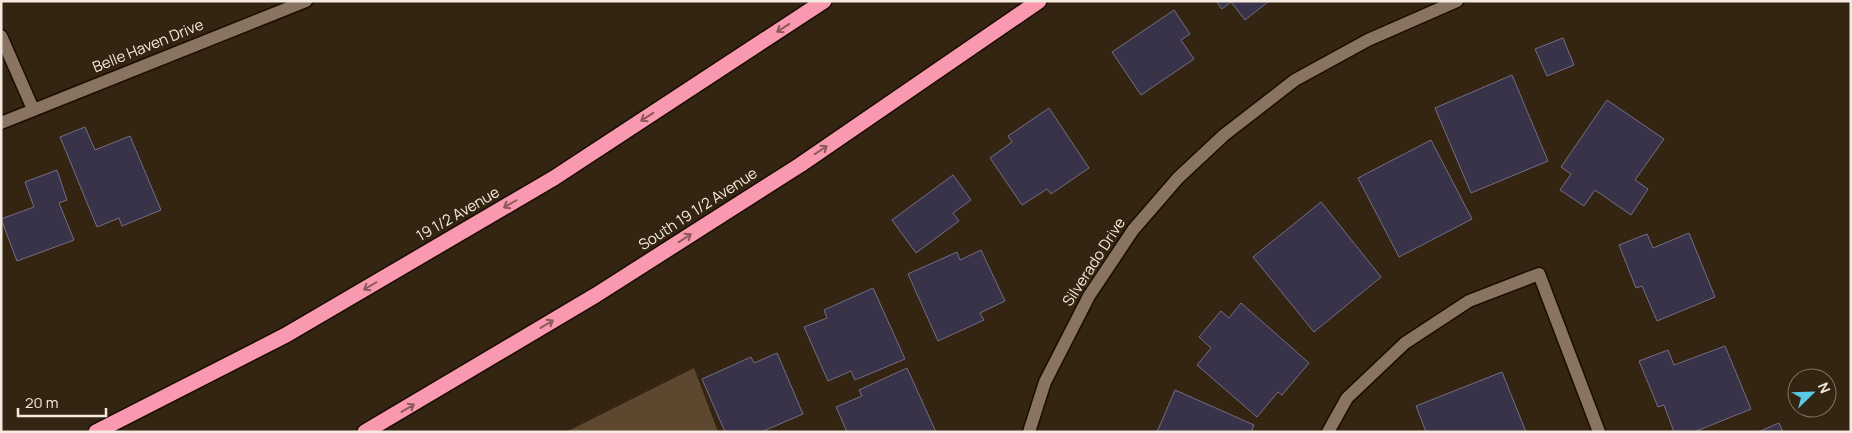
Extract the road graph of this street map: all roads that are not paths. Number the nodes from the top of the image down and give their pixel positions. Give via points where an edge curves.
1 (306, 1) edge
2 (824, 1) edge
3 (1039, 1) edge
4 (1457, 1) edge
5 (1, 36) edge
6 (33, 109) junction
7 (1, 123) edge
8 (96, 432) edge
9 (365, 432) edge
10 (1029, 432) edge
11 (1328, 432) edge
12 (1599, 432) edge

1 - 6 street, Belle Haven Drive
2 -> 8 highway, 19 1/2 Avenue via 546,182 286,335
9 -> 3 highway, South 19 1/2 Avenue via 604,290 800,165
4 - 10 street, Silverado Drive via 1368,40 1295,80 1224,135 1178,178 1133,230 1089,296 1044,382
5 - 6 street
6 - 7 street, Belle Haven Drive
11 - 12 street via 1348,398 1405,343 1469,301 1539,274

